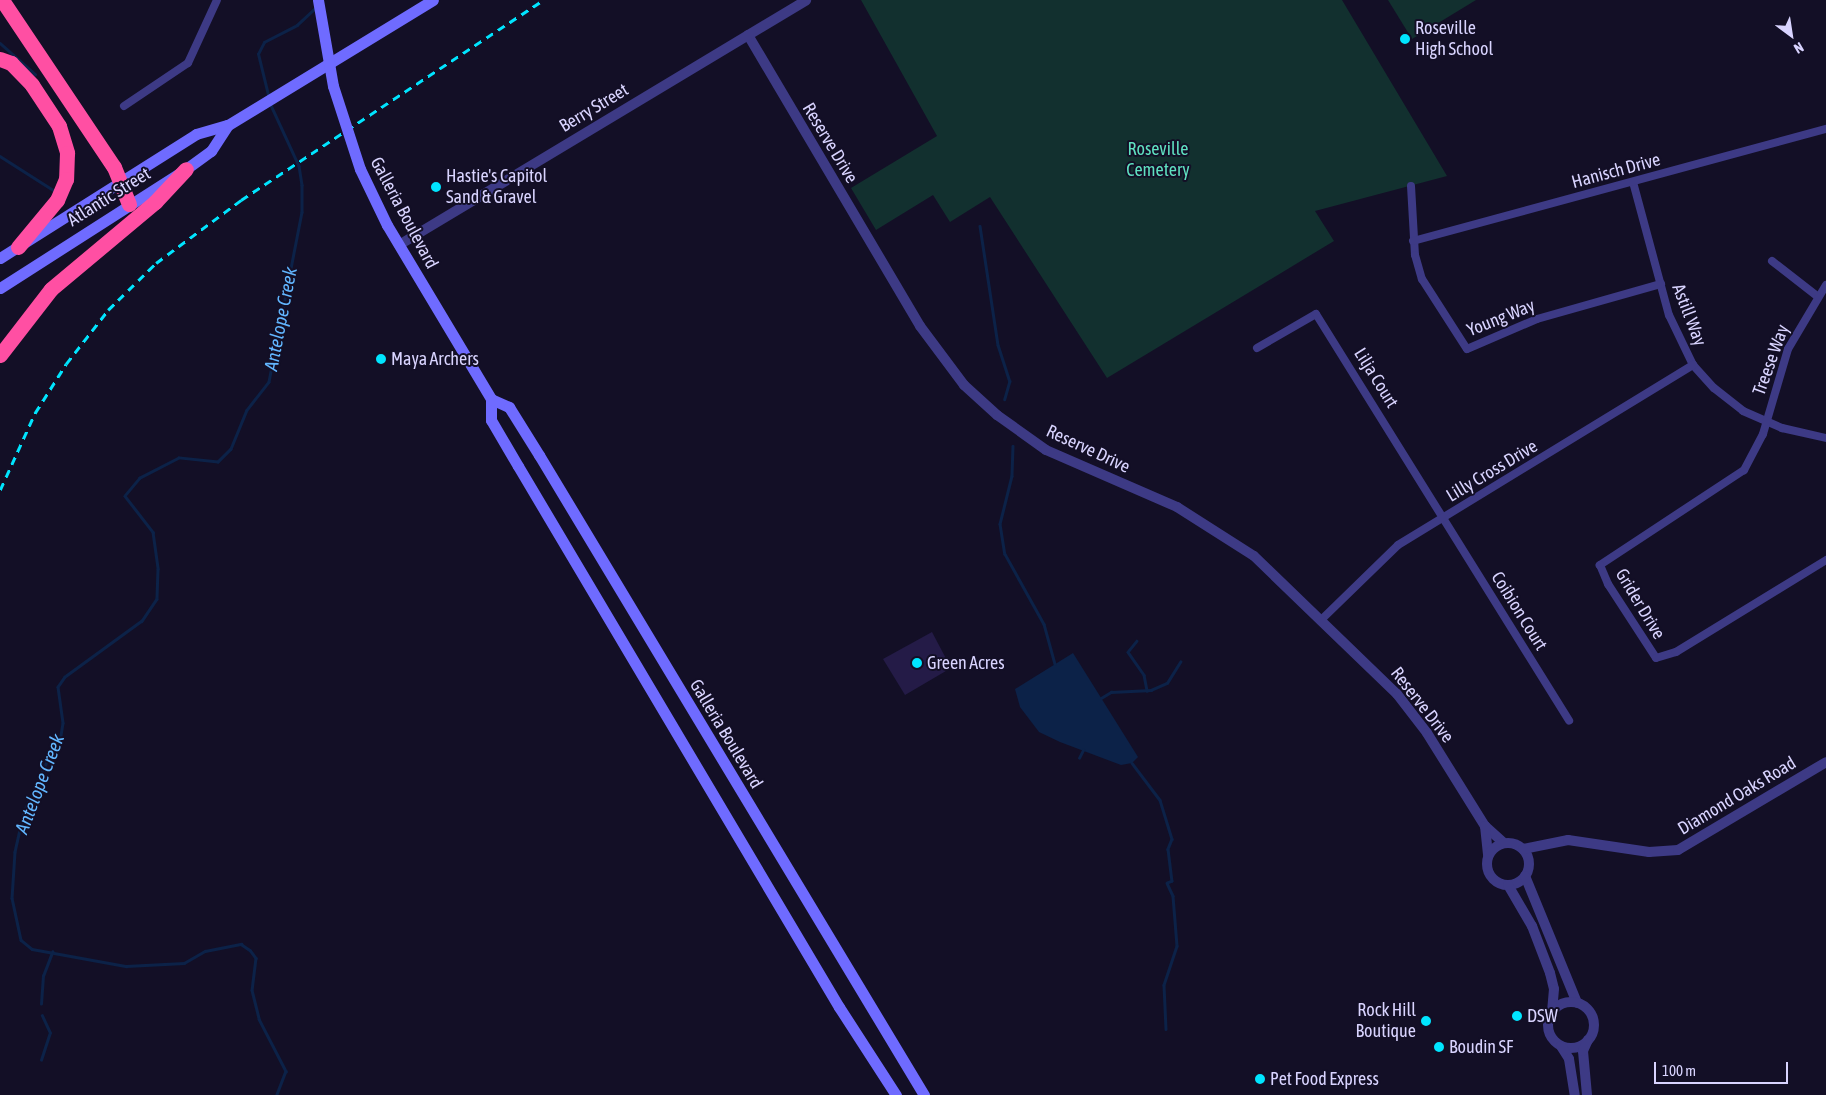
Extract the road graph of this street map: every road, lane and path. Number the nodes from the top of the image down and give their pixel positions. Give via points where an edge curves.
1 (2, 0) edge
2 (217, 0) edge
3 (318, 0) edge
4 (433, 0) edge
5 (806, 0) edge
6 (748, 35) junction
7 (0, 59) edge
8 (124, 106) dead end
9 (228, 125) junction
10 (1826, 129) edge
11 (186, 169) junction
12 (1633, 182) junction
13 (120, 183) junction
14 (1411, 186) dead end
15 (130, 204) junction
16 (1413, 241) junction
17 (399, 245) junction
18 (18, 247) junction
19 (0, 258) edge
20 (1772, 261) dead end
21 (1661, 284) junction
22 (1826, 285) edge
23 (0, 288) edge
24 (1817, 296) junction
25 (1257, 348) dead end
26 (0, 355) edge
27 (1693, 366) junction
28 (491, 399) junction
29 (1766, 423) junction
30 (1826, 438) edge
31 (1444, 518) junction
32 (1826, 560) edge
33 (1321, 620) junction
34 (1569, 721) dead end
35 (1826, 762) edge
36 (1485, 826) junction
37 (1504, 843) junction
38 (1543, 846) junction
39 (1523, 849) junction
40 (1488, 856) junction
41 (1528, 860) junction
42 (1525, 876) junction
43 (1508, 885) junction
44 (1578, 1003) junction
45 (1552, 1013) junction
46 (1588, 1040) junction
47 (1561, 1046) junction
48 (889, 1084) junction
49 (896, 1095) edge
50 (905, 1095) edge
51 (924, 1095) edge
52 (1575, 1095) edge
53 (1587, 1095) edge

1 - 13 highway
2 - 8 street via 188,63
3 - 17 main road, Galleria Boulevard, bridge via 332,86 360,169
4 - 9 main road, Atlantic Street
5 - 6 street, Berry Street
6 - 17 street, Berry Street
6 - 33 street, Reserve Drive via 920,326 945,363 976,396 1010,426 1053,454 1177,507 1229,538 1266,566
7 - 18 highway via 11,64 32,85 59,126 67,154 66,179 57,200
9 - 11 main road, Atlantic Street via 211,151
9 - 13 main road, Atlantic Street via 196,134
10 - 12 street, Hanisch Drive
11 - 15 main road, Atlantic Street
11 - 26 highway via 156,202 52,289
12 - 16 street, Hanisch Drive
12 - 21 street, Astill Way
13 - 15 highway
13 - 18 main road, Atlantic Street
14 - 16 street, Young Way
15 - 23 main road, Atlantic Street
16 - 21 street, Young Way via 1422,279 1467,350 1537,319
17 - 28 main road, Galleria Boulevard
18 - 19 main road, Atlantic Street
20 - 24 street
21 - 27 street, Astill Way via 1674,330
22 - 24 street, Treese Way
24 - 29 street, Treese Way via 1788,349
25 - 31 street, Lilja Court via 1316,314
27 - 29 street, Astill Way via 1727,400
27 - 31 street, Lilly Cross Drive
28 - 48 main road, Galleria Boulevard via 491,420 838,1007
28 - 51 main road, Galleria Boulevard via 509,407 539,454
29 - 30 street, Astill Way
29 - 32 street, Grider Drive via 1752,458 1736,477 1600,565 1608,584 1656,658 1676,652
31 - 33 street, Lilly Cross Drive via 1386,554
31 - 34 street, Coibion Court
33 - 36 street, Reserve Drive via 1406,705
35 - 38 street, Diamond Oaks Road via 1678,850 1649,852 1568,840
36 - 37 street, Reserve Drive
36 - 40 street, Reserve Drive
37 - 39 street
37 - 40 street
38 - 39 street, Diamond Oaks Road
38 - 41 street, Diamond Oaks Road
39 - 41 street
40 - 43 street via 1490,876
41 - 42 street
42 - 43 street
42 - 44 street
43 - 45 street via 1530,921 1550,973 1554,988
44 - 45 street via 1563,1004
44 - 46 street via 1593,1019
45 - 47 street via 1549,1031
46 - 47 street via 1575,1048
46 - 53 street via 1583,1051
47 - 52 street via 1570,1059
48 - 49 main road, Galleria Boulevard
48 - 50 main road

